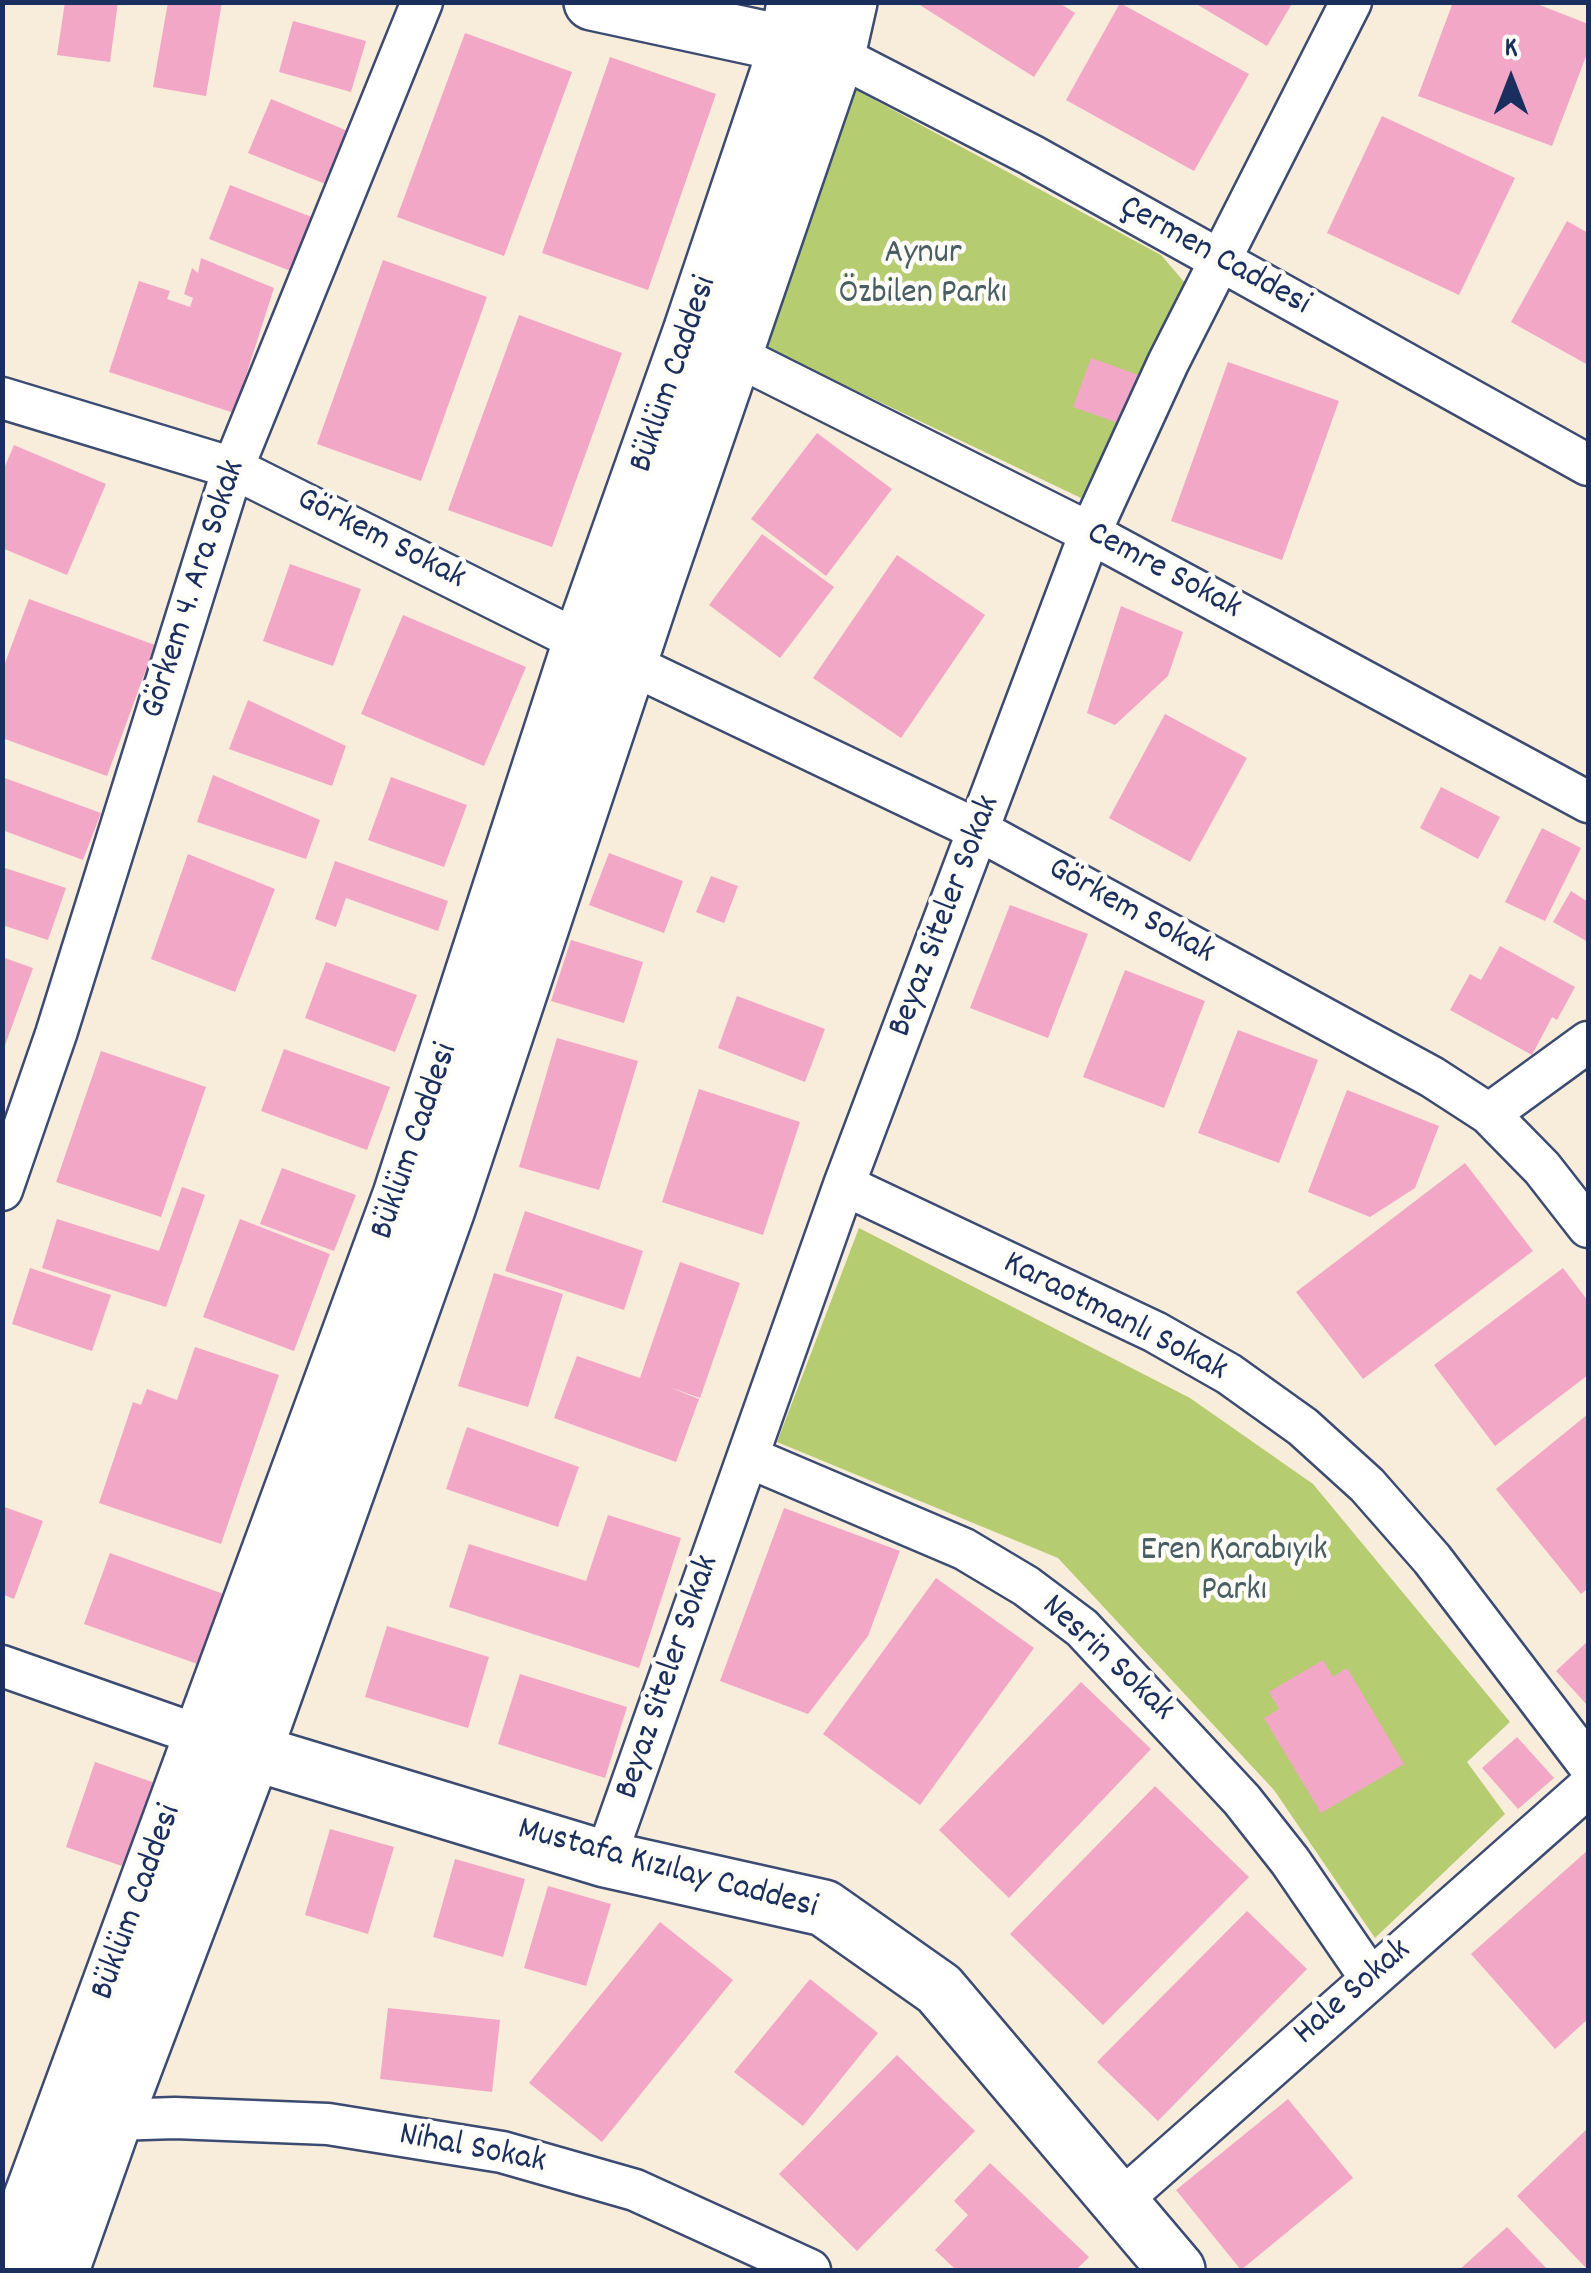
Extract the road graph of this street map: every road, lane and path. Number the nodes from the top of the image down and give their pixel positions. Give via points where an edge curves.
1 (422, 2) edge
2 (592, 2) edge
3 (849, 2) edge
4 (1351, 2) edge
5 (807, 34) edge
6 (1219, 262) junction
7 (733, 354) junction
8 (2, 398) edge
9 (1588, 466) edge
10 (233, 468) junction
11 (1090, 533) junction
12 (604, 653) junction
13 (1588, 802) edge
14 (980, 831) junction
15 (1588, 1042) edge
16 (1489, 1114) junction
17 (844, 1185) junction
18 (2, 1190) edge
19 (1588, 1226) edge
20 (748, 1456) junction
21 (2, 1666) edge
22 (200, 1736) junction
23 (254, 1753) junction
24 (1588, 1764) edge
25 (1588, 1787) edge
26 (606, 1858) junction
27 (1371, 1979) junction
28 (114, 2120) junction
29 (1119, 2202) junction
30 (5, 2270) edge
31 (61, 2270) edge
32 (810, 2270) edge
33 (1177, 2270) edge

1 - 10 street, Görkem 4. Ara Sokak
2 - 5 main road, Çermen Caddesi
3 - 5 main road, Büklüm Caddesi
4 - 6 street, Beyaz Siteler Sokak
5 - 6 street, Çermen Caddesi
5 - 7 main road, Büklüm Caddesi
5 - 12 main road, Büklüm Caddesi via 692,332
6 - 9 street, Çermen Caddesi
6 - 11 street, Beyaz Siteler Sokak
7 - 11 street, Cemre Sokak
7 - 12 main road, Büklüm Caddesi
8 - 10 street, Görkem Sokak
10 - 12 street, Görkem Sokak
10 - 18 street, Görkem 4. Ara Sokak
11 - 13 street, Cemre Sokak
11 - 14 street, Beyaz Siteler Sokak
12 - 14 street, Görkem Sokak
12 - 22 main road, Büklüm Caddesi
12 - 23 main road, Büklüm Caddesi via 447,1209
14 - 16 street, Görkem Sokak
14 - 17 street, Beyaz Siteler Sokak
15 - 16 street
16 - 19 street, Görkem Sokak
17 - 20 street, Beyaz Siteler Sokak
17 - 24 street, Karaotmanlı Sokak via 1155,1332 1230,1374 1303,1427 1367,1485 1432,1559
20 - 26 street, Beyaz Siteler Sokak
20 - 27 street, Nesrin Sokak via 964,1549 1082,1628 1242,1800
21 - 22 street
22 - 23 main road, Mustafa Kızılay Caddesi
22 - 30 main road, Büklüm Caddesi
23 - 26 main road, Mustafa Kızılay Caddesi
23 - 28 main road, Büklüm Caddesi
25 - 27 street, Hale Sokak
26 - 29 main road, Mustafa Kızılay Caddesi via 824,1908 939,1988
27 - 29 street, Hale Sokak
28 - 31 main road, Büklüm Caddesi
28 - 32 street, Nihal Sokak via 328,2124 502,2152 635,2190
29 - 33 main road, Mustafa Kızılay Caddesi

